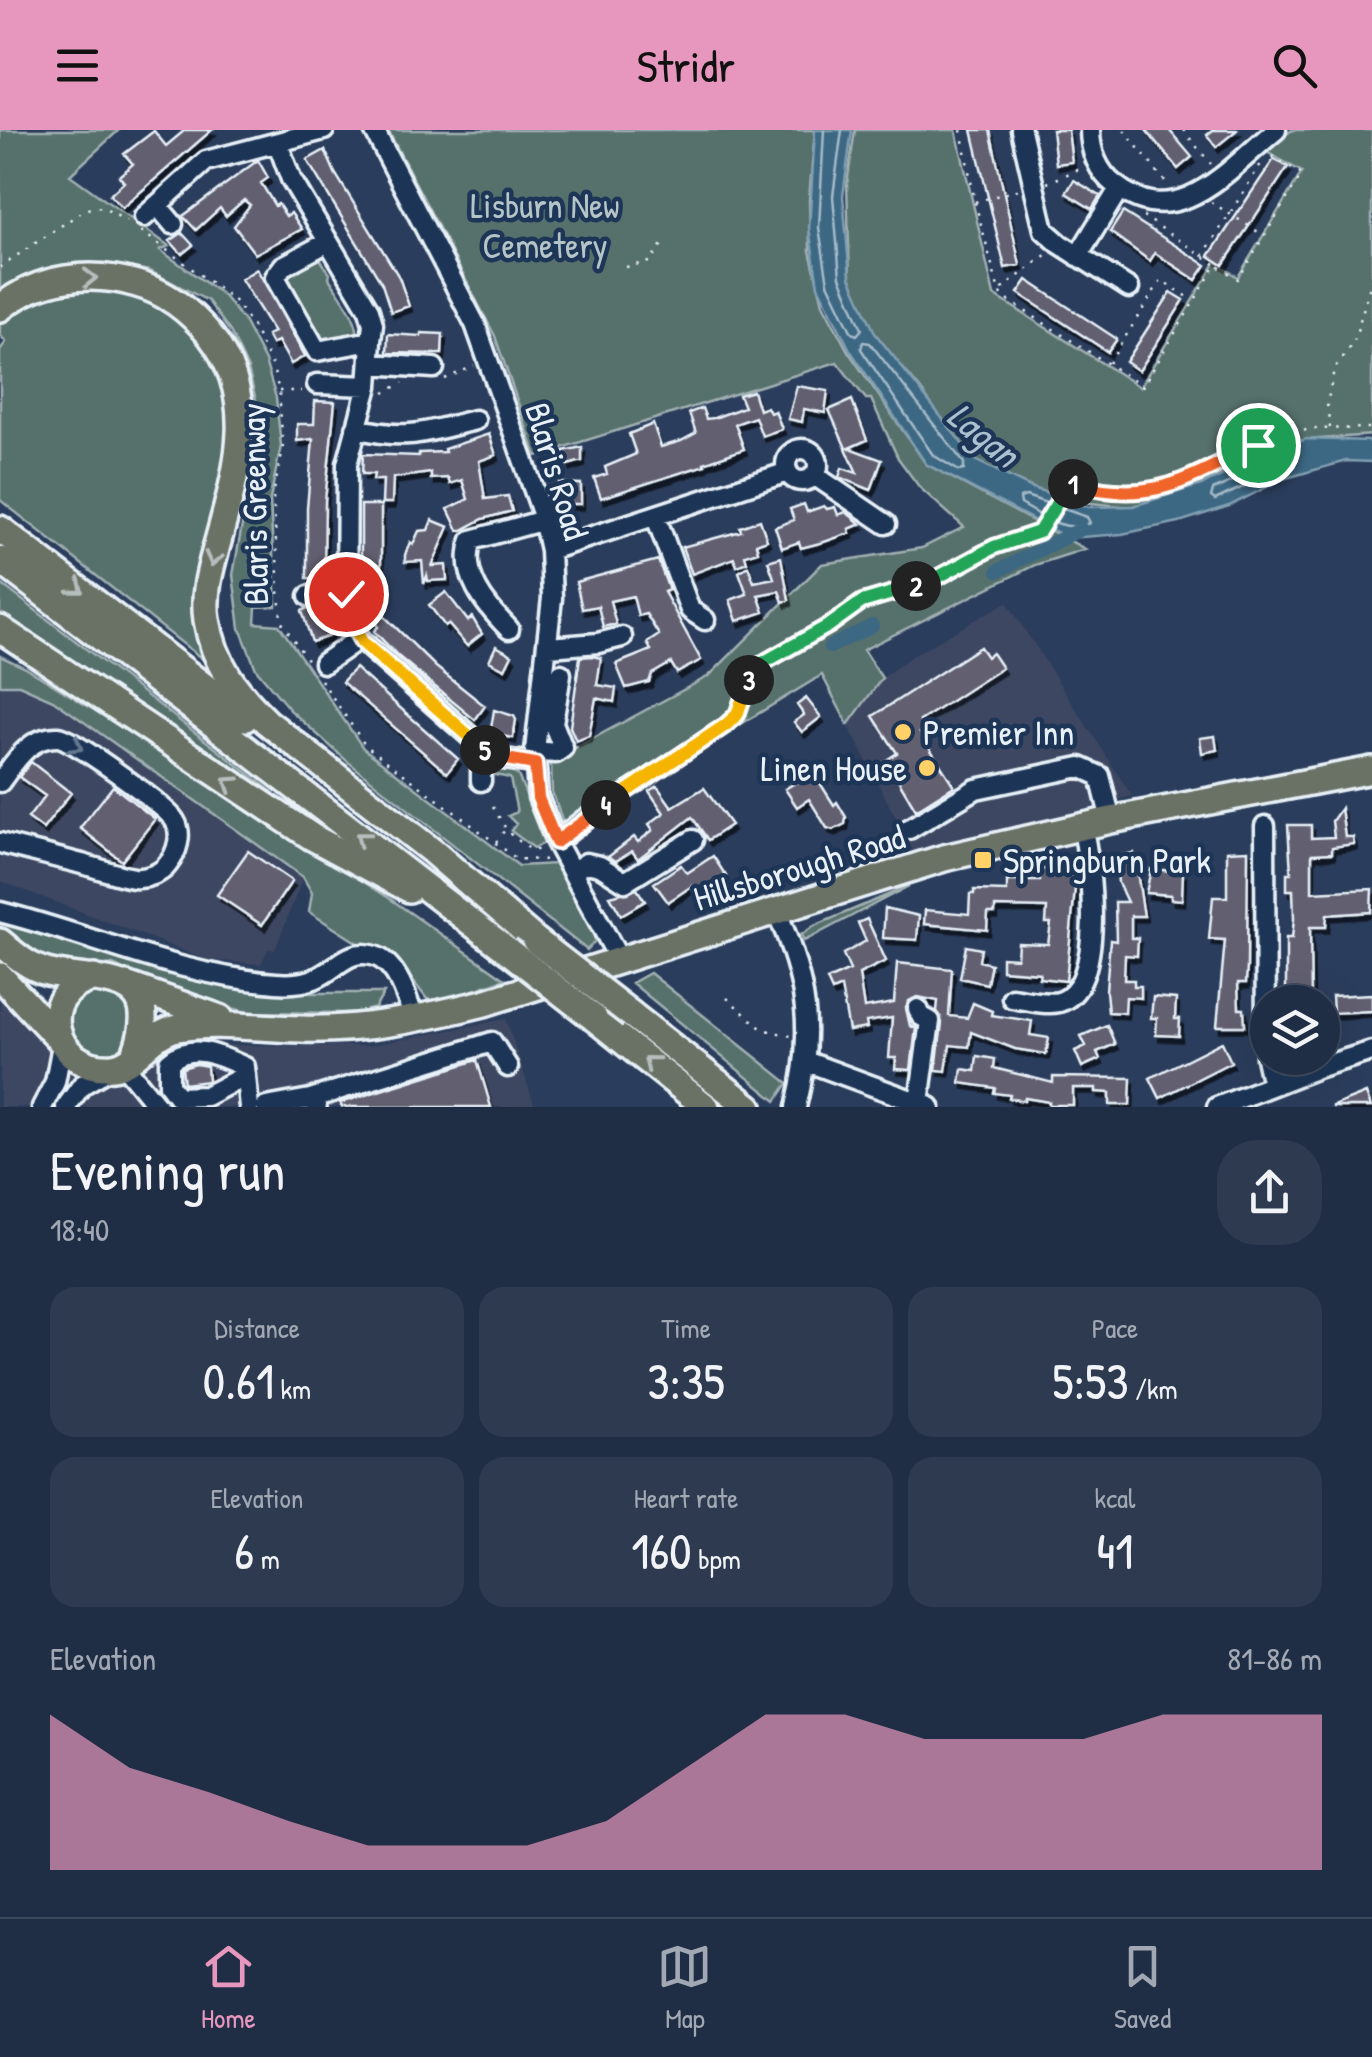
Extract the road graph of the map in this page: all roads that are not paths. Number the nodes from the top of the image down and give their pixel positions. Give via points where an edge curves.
1 (324, 130) edge
2 (374, 130) edge
3 (1021, 130) edge
4 (1090, 130) edge
5 (1266, 138) edge
6 (267, 140) edge
7 (1126, 193) junction
8 (173, 224) dead end
9 (328, 242) junction
10 (1078, 256) junction
11 (1129, 288) dead end
12 (0, 308) edge
13 (371, 341) junction
14 (370, 364) junction
15 (434, 368) dead end
16 (316, 384) dead end
17 (368, 386) junction
18 (454, 404) dead end
19 (356, 428) junction
20 (788, 472) junction
21 (814, 475) junction
22 (656, 518) junction
23 (544, 520) junction
24 (886, 524) dead end
25 (0, 528) edge
26 (550, 550) junction
27 (0, 560) edge
28 (346, 594) junction
29 (309, 596) dead end
30 (505, 616) dead end
31 (705, 620) dead end
32 (0, 629) edge
33 (622, 637) dead end
34 (360, 638) junction
35 (549, 648) junction
36 (0, 650) edge
37 (324, 663) dead end
38 (561, 674) dead end
39 (142, 725) junction
40 (535, 757) junction
41 (1372, 770) edge
42 (0, 782) edge
43 (585, 819) road end
44 (1111, 820) junction
45 (1082, 826) junction
46 (1264, 826) dead end
47 (909, 829) dead end
48 (693, 840) dead end
49 (0, 843) edge
50 (553, 849) junction
51 (572, 872) junction
52 (776, 910) junction
53 (0, 912) edge
54 (466, 920) junction
55 (522, 940) junction
56 (0, 942) edge
57 (620, 958) junction
58 (0, 976) edge
59 (106, 980) junction
60 (1012, 998) dead end
61 (928, 1015) dead end
62 (414, 1020) junction
63 (249, 1026) junction
64 (60, 1042) junction
65 (1372, 1051) edge
66 (124, 1061) junction
67 (805, 1061) junction
68 (508, 1067) dead end
69 (245, 1071) dead end
70 (1272, 1085) junction
71 (314, 1103) edge
72 (924, 1105) edge
73 (42, 1107) edge
74 (66, 1107) edge
75 (158, 1107) edge
76 (250, 1107) edge
77 (266, 1107) edge
78 (706, 1107) edge
79 (749, 1107) edge
80 (796, 1107) edge
81 (1217, 1107) edge

1 - 6 street
2 - 23 street, Blaris Road via 474,324
3 - 10 street via 1044,230
4 - 7 street via 1096,161
5 - 7 street via 1181,201 1164,205
6 - 8 street via 206,161 150,211
6 - 9 street
7 - 10 street
9 - 13 street via 369,310
9 - 13 street via 283,266 277,284 317,351
10 - 11 street
12 -> 55 highway via 43,284 87,276 139,284 199,322 226,360 241,410 238,466 205,595 218,662 267,722 432,852
13 - 14 street
14 - 15 street
14 - 17 street
16 - 17 street
17 - 19 street
18 - 19 street via 468,422 415,436
19 - 28 street via 347,464
20 - 21 street via 800,481
20 - 21 street via 792,453 806,450 817,460
20 - 22 street
21 - 24 street
22 - 26 street
22 - 31 street via 690,610
23 - 26 street, Blaris Road
23 - 30 street via 472,540 477,592
25 -> 55 highway
26 - 35 street, Blaris Road
54 -> 27 highway
28 - 29 street
28 - 34 street via 347,615
32 - 39 highway
33 - 35 street
34 - 37 street
34 - 40 street via 491,755
35 - 40 street, Blaris Road
36 - 39 highway
38 - 40 street via 553,723 562,748
54 -> 39 highway via 312,836
40 - 50 street, Blaris Road
41 - 44 highway, Hillsborough Road
42 -> 49 street via 24,749 60,736 156,803 179,830 171,862 161,872 134,878
43 - 50 street
44 - 45 highway, Hillsborough Road
44 - 47 street via 1100,776 1080,767 976,789
45 - 52 highway, Hillsborough Road via 944,858
45 - 60 street via 1092,884 1087,969 1077,992 1057,1003
46 - 70 street via 1266,1058
48 - 51 street via 626,882 586,863
50 - 51 street, Blaris Road
51 - 57 street, Blaris Road
52 - 57 highway, Hillsborough Road
52 - 67 street via 806,994
53 - 62 street via 199,972 276,983 310,980 346,957 371,955 392,970
54 - 55 highway
78 -> 55 highway, bridge via 594,1018
55 - 79 highway, bridge
56 - 59 highway via 46,972
57 - 62 highway, Hillsborough Road
58 - 64 highway
59 - 63 highway
59 - 64 highway via 74,986 60,1003
59 - 66 highway via 135,996 141,1007 142,1030
61 - 72 street
62 - 63 highway, Hillsborough Road via 337,1028
63 - 66 highway via 182,1027 154,1036
64 - 66 highway via 82,1062
64 - 73 street via 55,1082
65 - 70 street
66 - 74 street via 82,1085
66 - 75 street
67 - 72 street
67 - 80 street
68 - 71 street via 492,1042
69 - 76 street
70 - 81 street
71 - 77 street

